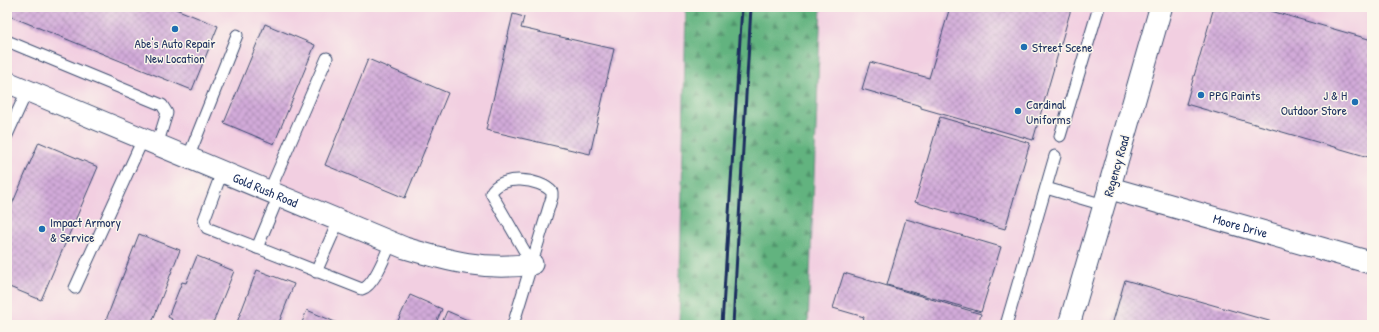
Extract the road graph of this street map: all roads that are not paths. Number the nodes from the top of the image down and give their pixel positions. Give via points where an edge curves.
1 (1099, 7) edge
2 (1161, 7) edge
3 (237, 35) dead end
4 (7, 40) edge
5 (327, 58) dead end
6 (7, 82) edge
7 (27, 91) junction
8 (7, 135) edge
9 (1060, 136) dead end
10 (150, 142) junction
11 (1055, 156) dead end
12 (188, 158) junction
13 (222, 172) junction
14 (1046, 188) junction
15 (274, 193) junction
16 (1107, 196) junction
17 (339, 220) junction
18 (391, 242) junction
19 (257, 248) junction
20 (1372, 263) edge
21 (532, 264) junction
22 (316, 272) junction
23 (75, 288) dead end
24 (513, 325) edge
25 (1006, 325) edge
26 (1069, 325) edge

1 - 9 lane
2 - 16 street, Regency Road
3 - 12 lane
4 - 10 lane via 162,105 167,114
5 - 15 lane
6 - 7 street, Gold Rush Road
7 - 8 lane
7 - 10 street, Gold Rush Road
10 - 12 street, Gold Rush Road
10 - 23 lane
11 - 14 lane
12 - 13 street, Gold Rush Road
13 - 15 street, Gold Rush Road
13 - 19 lane via 204,220 207,228
14 - 16 lane
14 - 25 lane
15 - 17 street, Gold Rush Road
15 - 19 lane
16 - 20 street, Moore Drive
16 - 26 street, Regency Road
17 - 18 street, Gold Rush Road
17 - 22 lane
18 - 21 street, Gold Rush Road via 460,264 510,267
18 - 22 lane via 385,258 367,288 362,289
19 - 22 lane
21 - 21 lane via 491,192 494,186 506,181 534,182 548,187 552,192
21 - 24 lane

